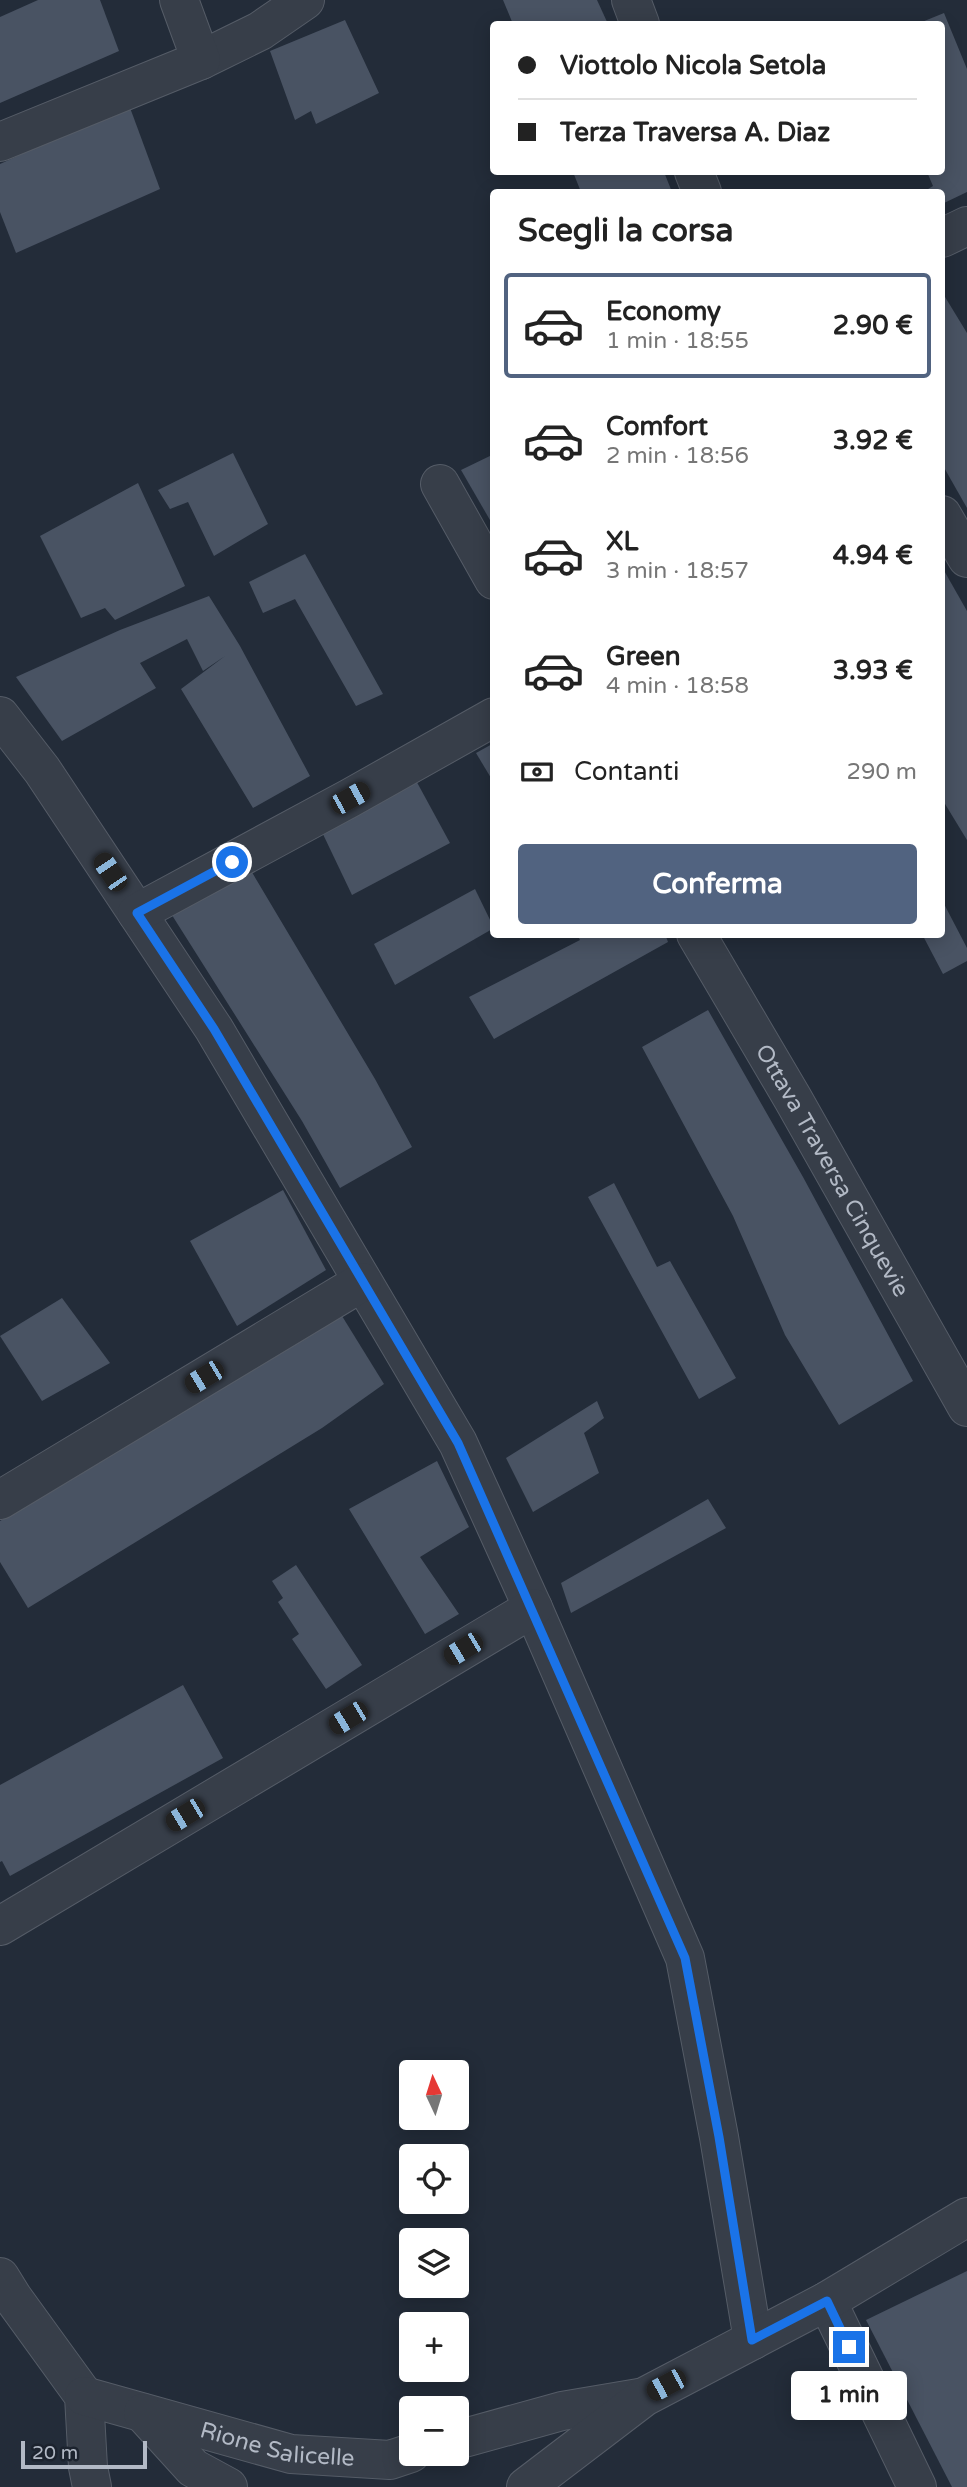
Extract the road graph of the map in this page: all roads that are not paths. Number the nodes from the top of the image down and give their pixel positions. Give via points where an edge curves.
1 (179, 0) edge
2 (304, 0) edge
3 (631, 0) edge
4 (639, 21) edge
5 (201, 60) junction
6 (0, 142) edge
7 (967, 226) edge
8 (945, 237) edge
9 (440, 484) dead end
10 (945, 520) edge
11 (967, 558) edge
12 (490, 573) edge
13 (0, 716) edge
14 (490, 719) edge
15 (137, 913) junction
16 (698, 938) edge
17 (362, 1282) junction
18 (967, 1406) edge
19 (0, 1500) edge
20 (533, 1608) junction
21 (0, 1926) edge
22 (967, 2217) edge
23 (0, 2277) edge
24 (827, 2301) junction
25 (752, 2340) junction
26 (84, 2396) junction
27 (644, 2397) junction
28 (143, 2413) junction
29 (469, 2437) edge
30 (399, 2457) edge
31 (92, 2487) edge
32 (228, 2487) edge
33 (526, 2487) edge
34 (917, 2487) edge

1 - 5 street
2 - 5 street via 260,31
3 - 4 street
5 - 6 street
7 - 8 street
9 - 12 street
10 - 11 street
13 - 15 street via 42,770
14 - 15 street
15 - 17 street via 214,1029
16 - 18 street, Ottava Traversa Cinquevie
17 - 19 street
17 - 20 street via 458,1443
20 - 21 street
20 - 25 street via 685,1958
22 - 24 street
23 - 26 street
24 - 25 street
24 - 34 street
25 - 27 street
26 - 28 street, Rione Salicelle
26 - 31 street
27 - 29 street via 562,2411
27 - 33 street
28 - 30 street, Rione Salicelle via 291,2454
28 - 32 street, Rione Salicelle via 193,2468

